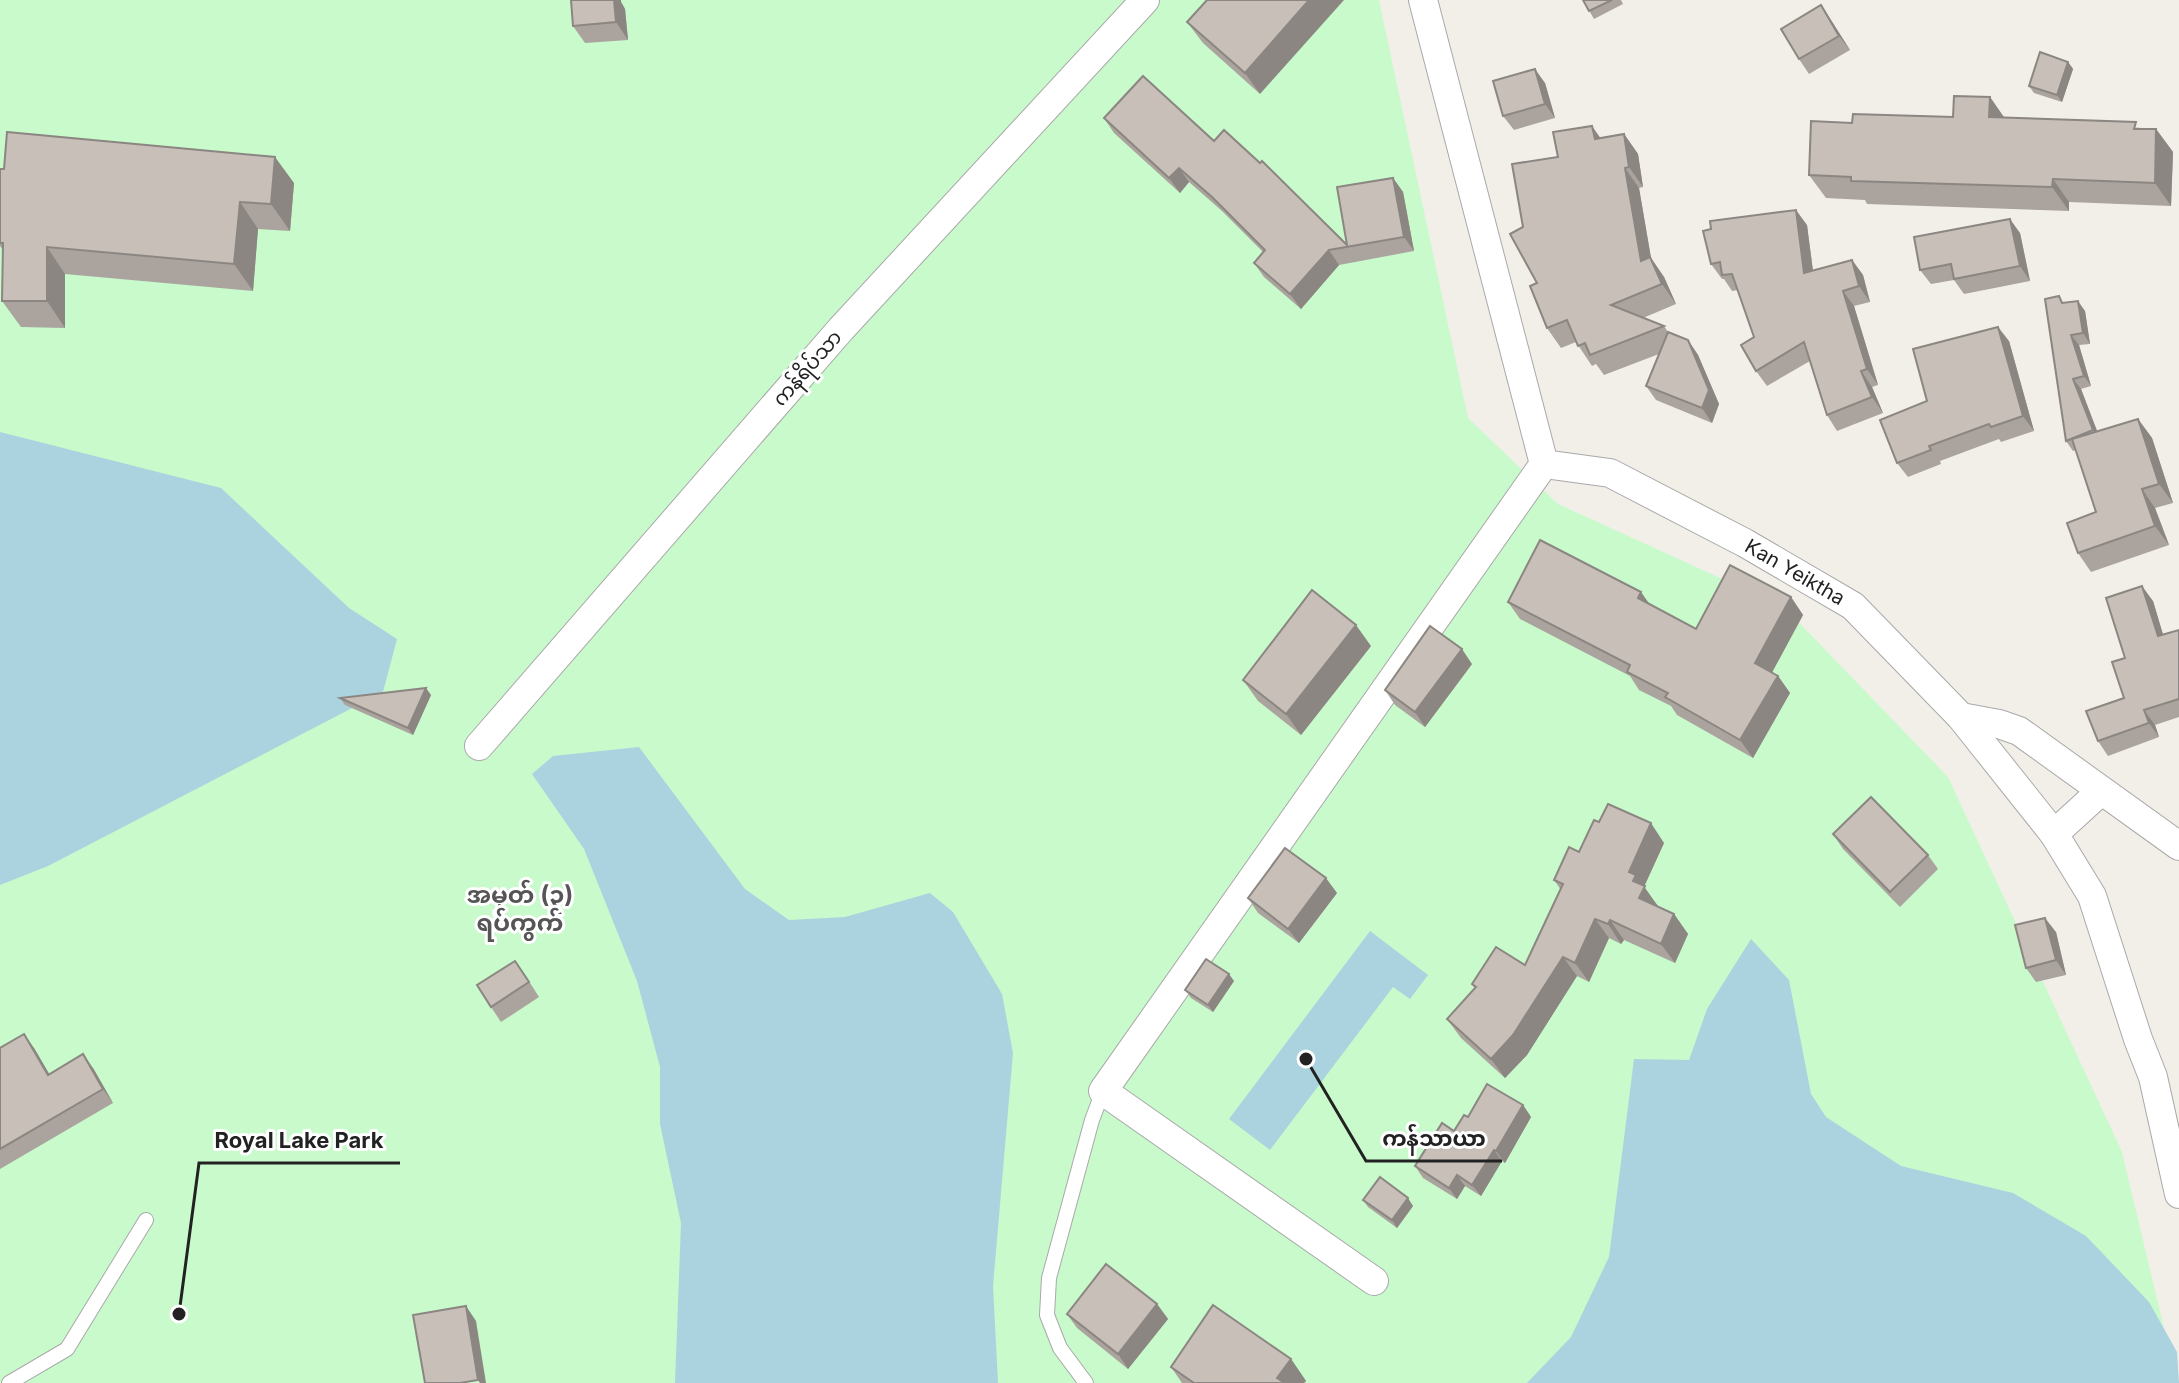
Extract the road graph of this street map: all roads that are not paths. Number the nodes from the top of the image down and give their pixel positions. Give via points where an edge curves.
1 (1145, 0) edge
2 (1423, 0) edge
3 (1544, 464) junction
4 (1961, 717) junction
5 (479, 746) dead end
6 (2101, 791) junction
7 (2054, 834) junction
8 (2179, 846) edge
9 (1103, 1091) junction
10 (2179, 1194) edge
11 (146, 1220) dead end
12 (1374, 1281) dead end
13 (9, 1383) edge
14 (1086, 1383) edge

1 - 5 street, ကန်ရိပ်သာ via 841,329
2 - 3 street
3 - 4 street, Kan Yeiktha via 1610,473 1853,606
3 - 9 street
4 - 6 street via 2019,731
4 - 7 street, Kan Yeiktha
6 - 7 street
6 - 8 street
7 - 10 street, Kan Yeiktha via 2092,896 2153,1077
9 - 12 street
9 - 14 lane via 1049,1278 1047,1315 1060,1348
11 - 13 lane via 67,1349

